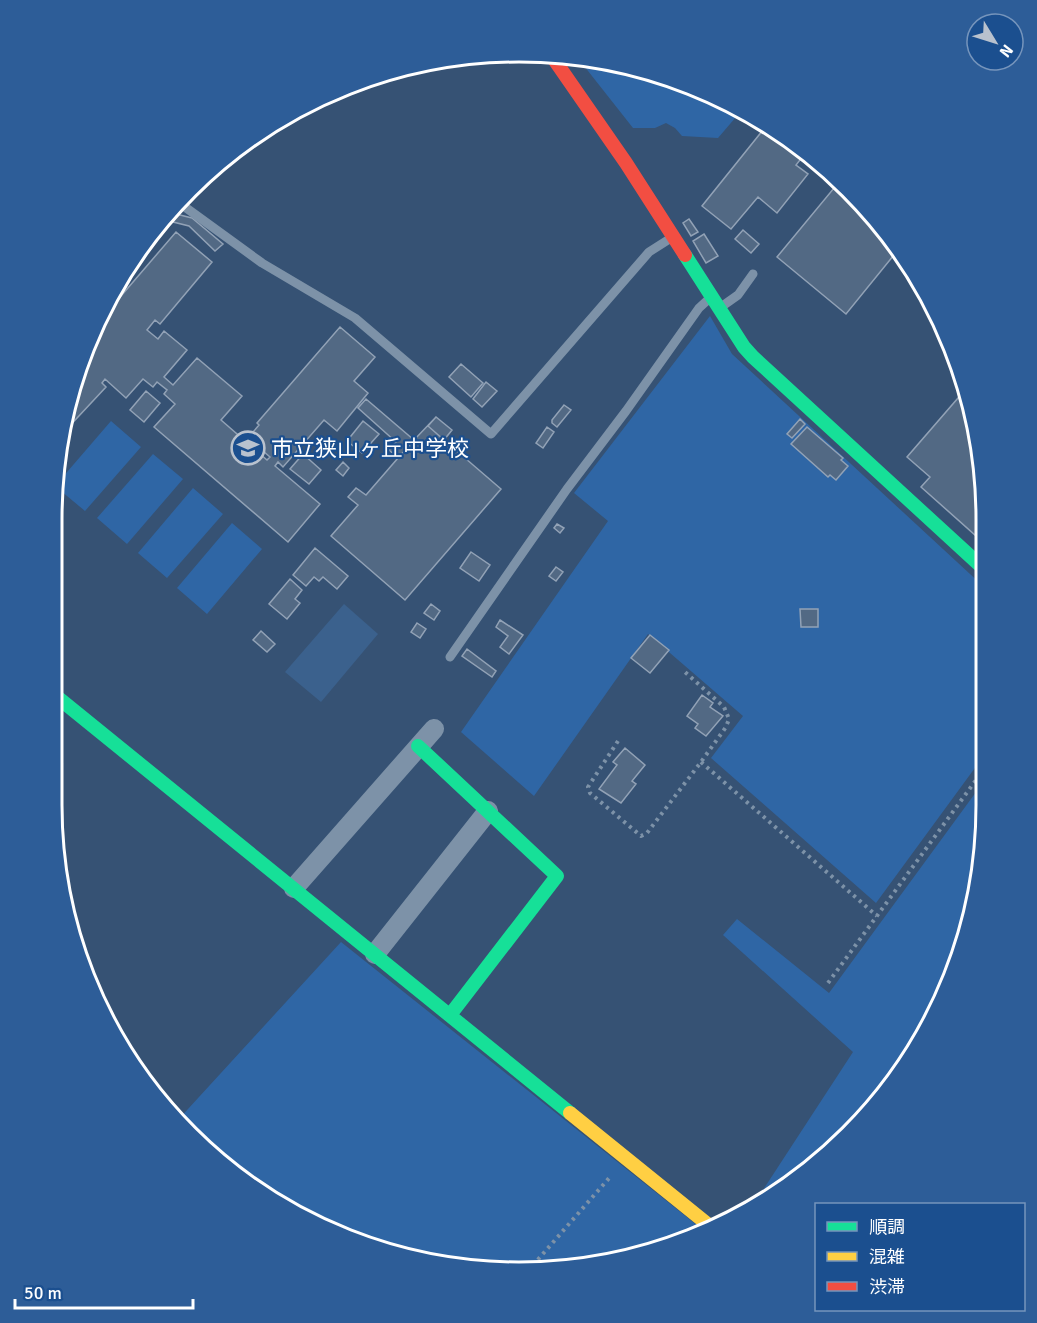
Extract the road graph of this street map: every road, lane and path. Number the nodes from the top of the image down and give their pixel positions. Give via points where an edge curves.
1 (557, 63) edge
2 (184, 207) edge
3 (673, 236) junction
4 (753, 273) dead end
5 (715, 302) junction
6 (976, 562) edge
7 (450, 657) dead end
8 (685, 672) dead end
9 (62, 701) edge
10 (434, 729) dead end
11 (618, 741) dead end
12 (418, 747) junction
13 (701, 762) junction
14 (976, 780) edge
15 (488, 811) junction
16 (294, 888) junction
17 (877, 916) junction
18 (375, 954) junction
19 (828, 982) dead end
20 (450, 1015) junction
21 (627, 1158) junction
22 (704, 1222) edge
23 (536, 1261) edge

1 - 3 street
2 - 3 lane via 262,263 355,318 491,434 649,252
3 - 5 street
4 - 5 lane via 738,295
5 - 6 street via 753,357
5 - 7 lane via 699,308
8 - 13 path via 724,707 729,719
9 - 16 street
10 - 12 street
11 - 13 path via 588,787 590,793 641,836
12 - 15 street
12 - 16 street
13 - 17 path
14 - 17 path
15 - 18 street
15 - 20 street via 557,876
16 - 18 street
17 - 19 path
18 - 20 street
20 - 21 street
21 - 22 street
21 - 23 path

